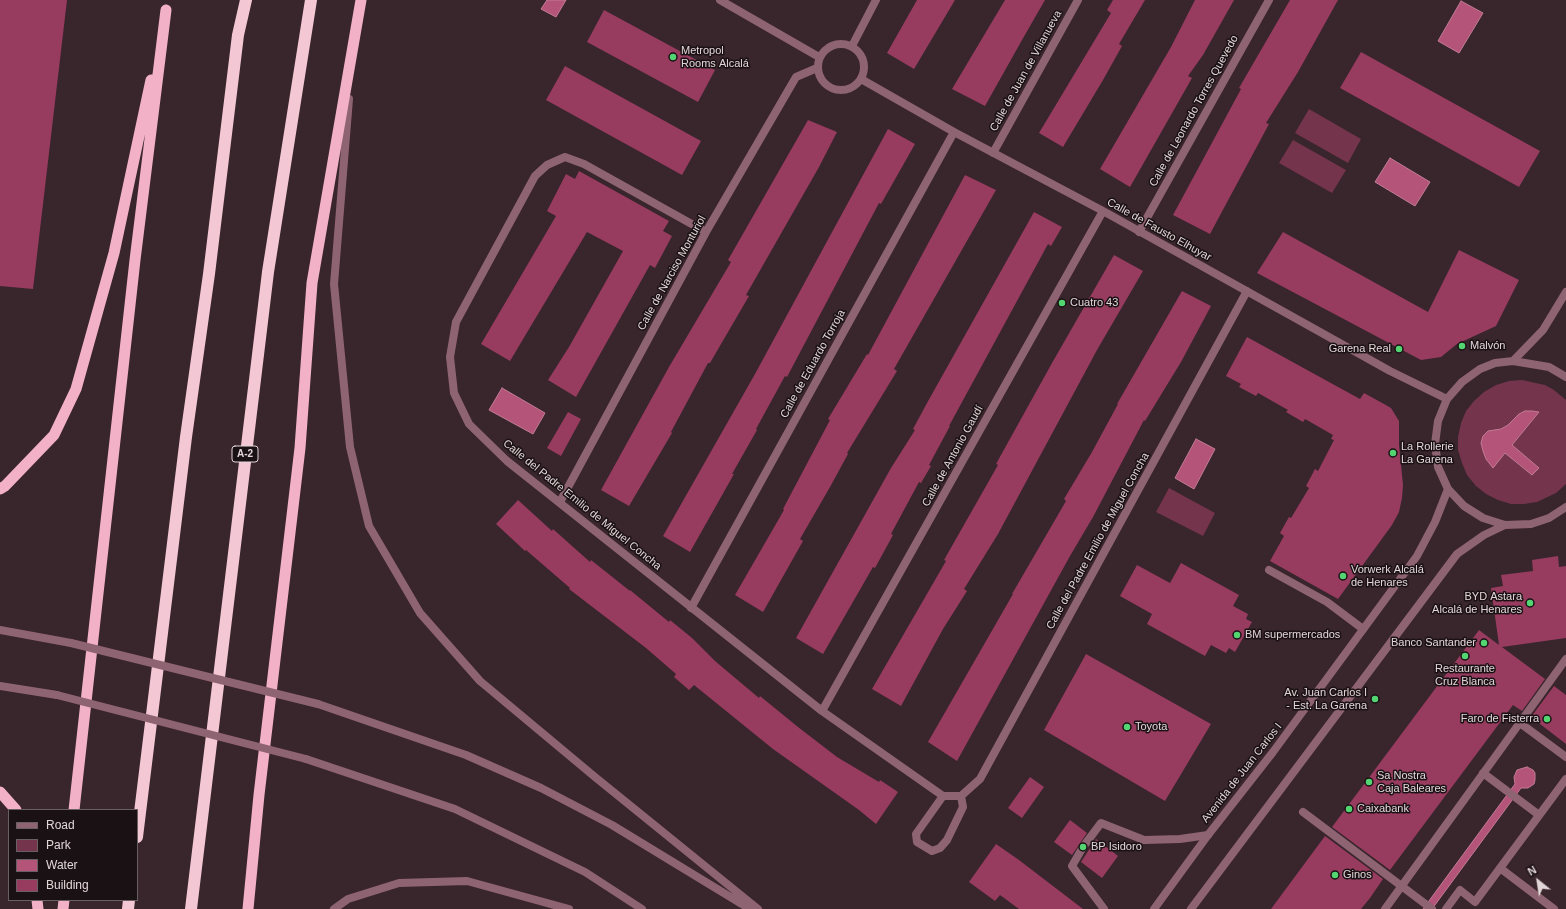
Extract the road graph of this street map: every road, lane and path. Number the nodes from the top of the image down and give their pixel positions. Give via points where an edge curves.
1 (246, 0) edge
2 (310, 0) edge
3 (361, 0) edge
4 (720, 0) edge
5 (876, 0) edge
6 (1078, 0) edge
7 (1269, 0) edge
8 (168, 5) edge
9 (852, 46) junction
10 (352, 53) junction
11 (819, 57) junction
12 (817, 68) junction
13 (861, 79) junction
14 (954, 132) junction
15 (993, 153) junction
16 (1103, 211) junction
17 (706, 232) junction
18 (1139, 232) junction
19 (1247, 290) junction
20 (1566, 292) edge
21 (1513, 361) junction
22 (1566, 377) edge
23 (1447, 399) junction
24 (0, 489) edge
25 (1448, 489) junction
26 (560, 502) junction
27 (1566, 508) edge
28 (1505, 525) junction
29 (1269, 570) dead end
30 (691, 608) junction
31 (1363, 629) junction
32 (0, 630) edge
33 (1566, 659) edge
34 (0, 686) edge
35 (822, 711) junction
36 (1520, 722) junction
37 (1566, 757) edge
38 (1483, 773) junction
39 (1566, 779) edge
40 (0, 792) edge
41 (943, 796) junction
42 (962, 796) junction
43 (15, 809) edge
44 (74, 809) edge
45 (1303, 812) dead end
46 (1538, 815) junction
47 (138, 829) edge
48 (1208, 835) junction
49 (1500, 868) junction
50 (1402, 886) junction
51 (191, 909) edge
52 (248, 909) edge
53 (334, 909) edge
54 (569, 909) edge
55 (642, 909) edge
56 (750, 909) edge
57 (758, 909) edge
58 (1104, 909) edge
59 (1154, 909) edge
60 (1191, 909) edge
61 (1385, 909) edge
62 (1432, 909) edge
63 (1446, 909) edge
64 (1554, 909) edge

1 - 47 highway via 238,35
2 - 51 highway, A-2 via 268,272
3 - 10 highway
4 - 11 street
5 - 9 street
6 - 15 street, Calle de Juan de Villanueva
7 - 18 street, Calle de Leonardo Torres Quevedo
8 - 24 highway via 114,254 76,389 54,434
8 - 44 highway via 134,268
9 - 11 street via 840,43 827,47
9 - 13 street via 861,55 864,68
10 - 52 highway via 312,283 300,448
10 - 57 street via 334,284 350,447 369,526 420,613 480,681
11 - 12 street
12 - 13 street via 822,82 832,88 843,90 854,86
12 - 17 street, Calle de Narciso Monturiol via 796,77
13 - 14 street, Calle de Fausto Elhuyar
14 - 15 street, Calle de Fausto Elhuyar
14 - 30 street, Calle de Eduardo Torroja
15 - 16 street, Calle de Fausto Elhuyar
16 - 18 street, Calle de Fausto Elhuyar
16 - 35 street, Calle de Antonio Gaudí
17 - 26 street, Calle de Narciso Monturiol
17 - 26 street, Calle del Padre Emilio de Miguel Concha via 584,164 565,157 547,165 535,176 456,322 450,357 454,393 469,424 507,461
18 - 19 street, Calle de Fausto Elhuyar
19 - 23 street, Calle de Fausto Elhuyar via 1390,371
19 - 42 street, Calle del Padre Emilio de Miguel Concha via 980,779
20 - 21 street via 1543,330
21 - 22 street via 1549,367
21 - 23 street via 1495,363 1480,369 1462,382
23 - 25 street via 1438,421 1434,444 1438,467
25 - 28 street via 1464,506 1483,518
25 - 31 street, Avenida de Juan Carlos I via 1435,522 1417,556
26 - 30 street, Calle del Padre Emilio de Miguel Concha
27 - 28 street via 1549,518 1531,524
28 - 60 street via 1484,535 1457,554
29 - 31 street via 1327,602
30 - 35 street, Calle del Padre Emilio de Miguel Concha
31 - 48 street, Avenida de Juan Carlos I via 1273,752
32 - 56 street, bridge via 71,643 318,704 466,755 541,788 612,825
33 - 36 street
34 - 55 street, bridge via 57,695 306,759 455,809 585,872
35 - 41 street, Calle del Padre Emilio de Miguel Concha
36 - 37 street
36 - 38 street
38 - 46 street
38 - 50 street
39 - 46 street
40 - 43 highway
41 - 42 street
41 - 42 street via 916,834 917,842 932,851 940,848 947,840 963,807
45 - 50 street
46 - 49 street
48 - 58 street via 1144,840 1101,823 1072,866
48 - 59 street, Avenida de Juan Carlos I
49 - 63 street via 1475,902 1460,890
49 - 64 street
50 - 61 street
50 - 62 street
53 - 54 street via 348,899 399,883 468,881

